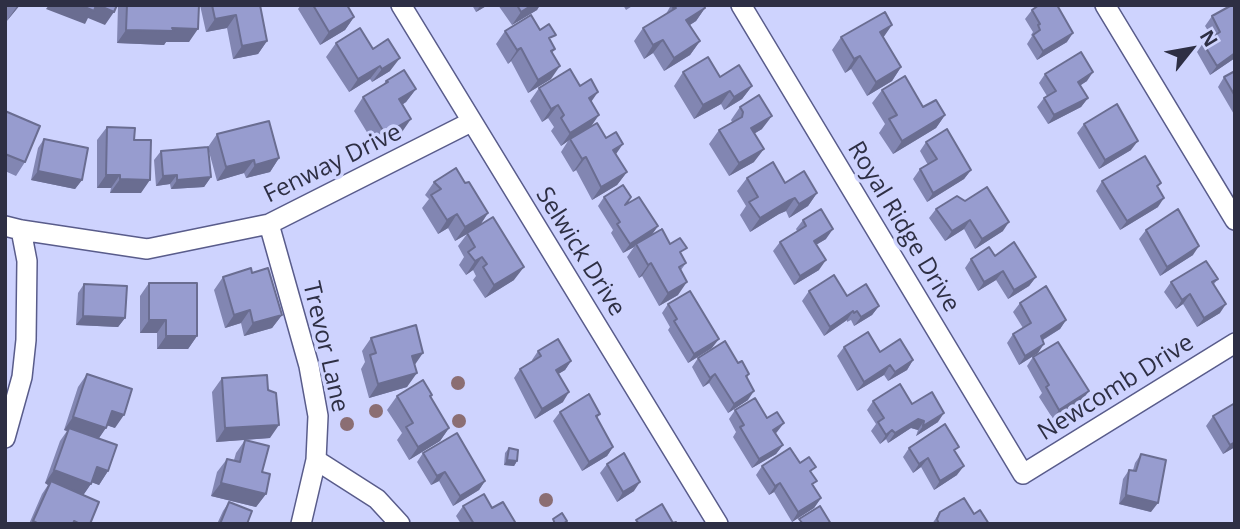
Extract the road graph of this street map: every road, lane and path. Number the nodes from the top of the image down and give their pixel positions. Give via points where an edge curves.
1 (401, 5) edge
2 (741, 5) edge
3 (1105, 5) edge
4 (471, 122) junction
5 (1235, 220) edge
6 (269, 224) junction
7 (13, 228) edge
8 (1235, 343) edge
9 (5, 438) edge
10 (316, 460) junction
11 (1023, 474) joint
12 (301, 524) edge
13 (400, 524) edge
14 (718, 524) edge

1 - 4 street, Selwick Drive
2 - 11 street, Royal Ridge Drive
3 - 5 street
4 - 6 street, Fenway Drive
4 - 14 street, Selwick Drive
6 - 7 street, Fenway Drive via 147,248
6 - 10 street, Trevor Lane via 314,387
7 - 9 street via 27,261 26,340 22,377
8 - 11 street, Newcomb Drive
10 - 12 street, Trevor Lane
10 - 13 street via 377,499

